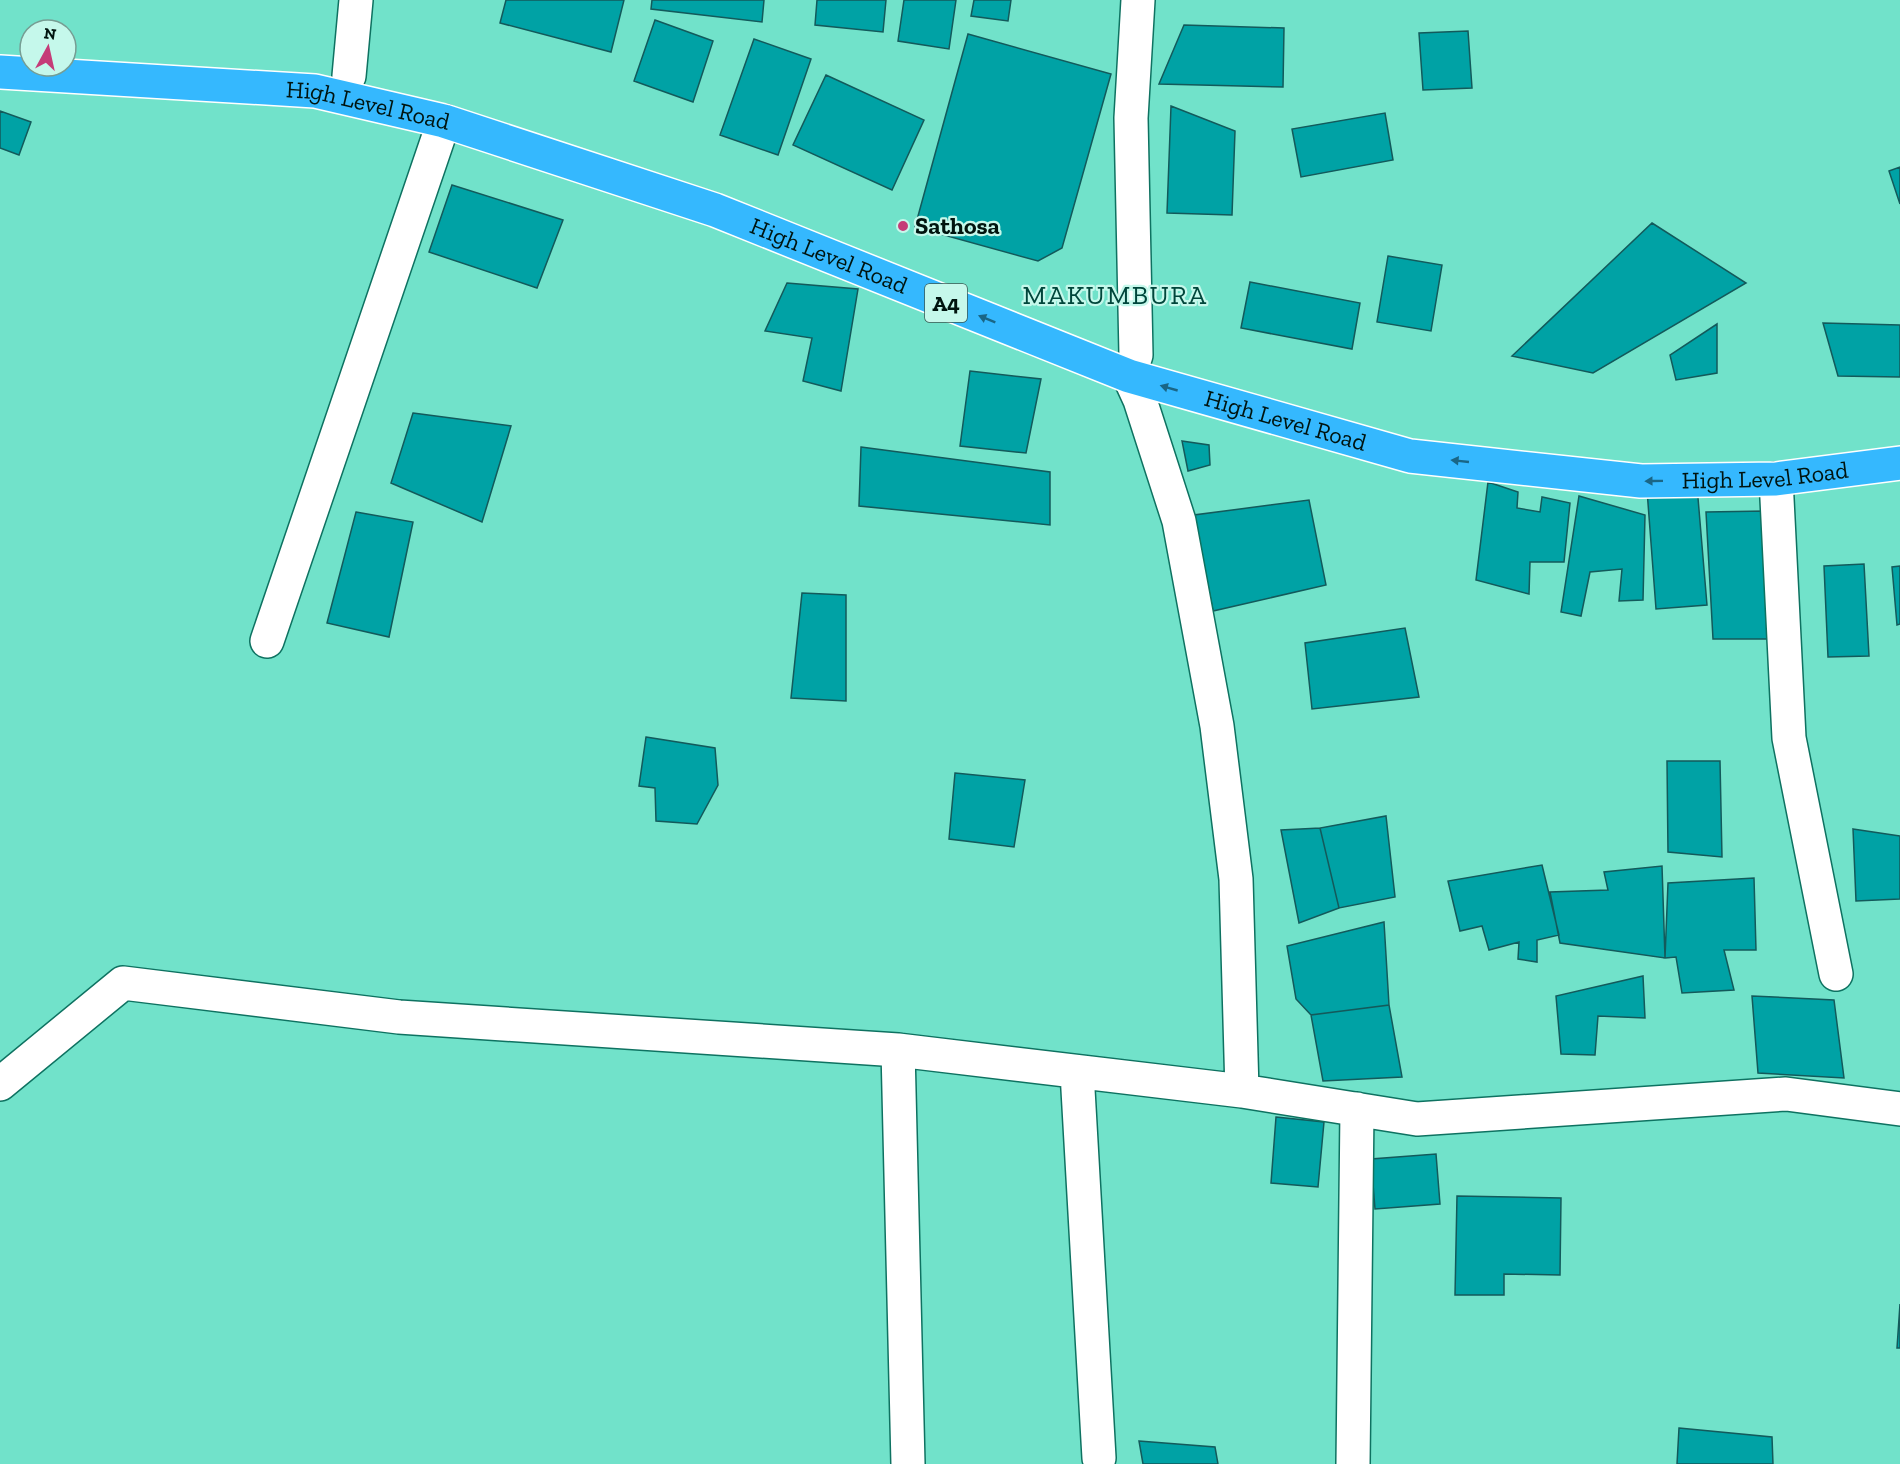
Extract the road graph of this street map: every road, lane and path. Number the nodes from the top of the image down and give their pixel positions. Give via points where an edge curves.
1 (356, 0) edge
2 (1138, 0) edge
3 (0, 50) edge
4 (18, 51) edge
5 (78, 56) edge
6 (0, 72) edge
7 (349, 76) junction
8 (444, 122) junction
9 (1132, 366) junction
10 (1900, 443) edge
11 (1900, 463) edge
12 (1776, 479) junction
13 (267, 641) dead end
14 (1836, 974) dead end
15 (898, 1050) junction
16 (1077, 1072) junction
17 (0, 1084) edge
18 (1242, 1091) junction
19 (1357, 1109) junction
20 (1900, 1109) edge
21 (1099, 1458) dead end
22 (908, 1464) edge
23 (1353, 1464) edge

1 - 7 street
2 - 9 street via 1131,118
3 - 4 highway
5 - 7 highway, High Level Road / A4
6 - 8 highway, High Level Road / A4 via 315,91
7 - 9 highway, High Level Road / A4 via 723,190
9 -> 8 highway, High Level Road / A4 via 715,210
8 - 13 street
9 - 10 highway, High Level Road / A4 via 1414,434 1643,459 1775,457
12 -> 9 highway, High Level Road / A4 via 1641,481 1410,456
9 - 18 street via 1179,521 1217,726 1236,879
11 - 12 highway, High Level Road / A4
12 - 14 street via 1789,738
15 - 16 street
15 - 17 street via 399,1017 123,983
15 - 22 street
16 - 18 street
16 - 21 street
18 - 19 street
19 - 20 street via 1417,1119 1786,1094
19 - 23 street

